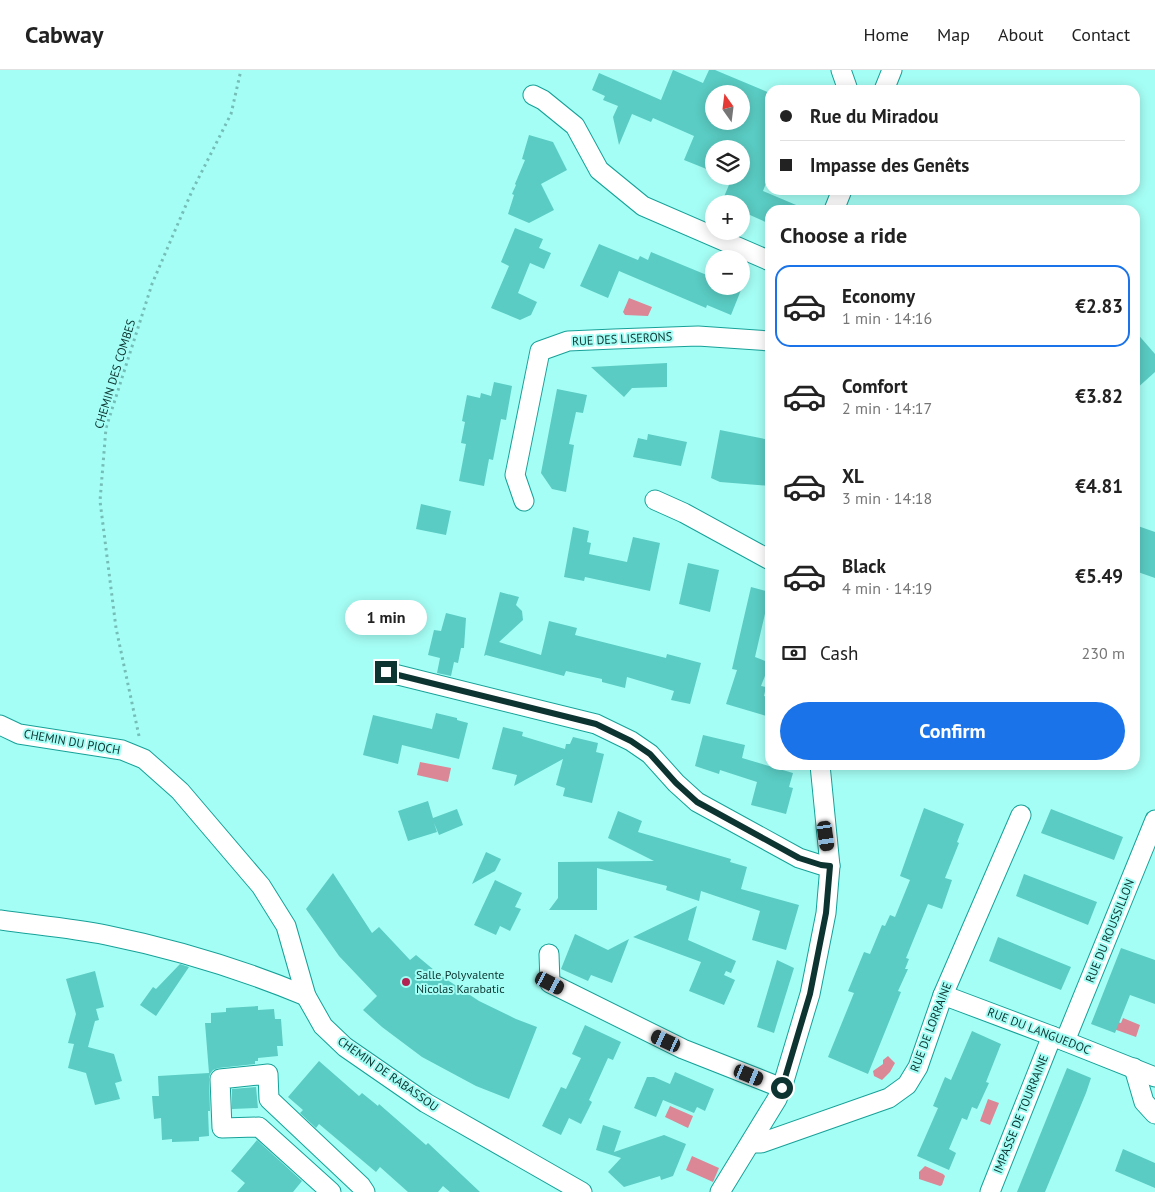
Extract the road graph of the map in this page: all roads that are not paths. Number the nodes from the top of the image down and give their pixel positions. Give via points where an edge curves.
1 (842, 70) edge
2 (892, 70) edge
3 (846, 85) edge
4 (886, 85) edge
5 (533, 95) dead end
6 (765, 259) edge
7 (765, 341) edge
8 (655, 500) dead end
9 (524, 501) dead end
10 (765, 557) edge
11 (386, 672) dead end
12 (0, 725) edge
13 (144, 759) joint
14 (820, 770) edge
15 (1021, 815) dead end
16 (1155, 820) edge
17 (830, 866) junction
18 (0, 920) edge
19 (549, 954) dead end
20 (942, 995) junction
21 (306, 996) junction
22 (1059, 1038) junction
23 (1134, 1068) junction
24 (1155, 1077) edge
25 (782, 1088) junction
26 (1155, 1114) edge
27 (751, 1143) junction
28 (331, 1192) edge
29 (365, 1192) edge
30 (582, 1192) edge
31 (720, 1192) edge
32 (990, 1192) edge

1 - 3 street
2 - 4 street
5 - 6 street via 575,126 598,170 643,206
7 - 9 street, RUE DES LISERONS via 698,336 614,338 568,341 540,351 515,474
8 - 10 street
11 - 17 street via 596,724 650,754 697,802 799,858
12 - 13 street, CHEMIN DU PIOCH via 20,734 122,750
13 - 21 street, CHEMIN DE RABASSOU via 180,791 261,886 286,926
14 - 17 street
15 - 20 street, RUE DE LORRAINE
16 - 22 street, RUE DU ROUSSILLON
17 - 25 street via 826,913 810,994
18 - 21 street via 104,934 174,950
19 - 25 street via 550,983 683,1049
20 - 22 street, RUE DU LANGUEDOC
20 - 27 street, RUE DE LORRAINE via 918,1067 907,1085 889,1098 761,1143
21 - 30 street, CHEMIN DE RABASSOU via 323,1026 345,1047 426,1103
22 - 23 street, RUE DU LANGUEDOC
22 - 32 street, IMPASSE DE TOURRAINE
23 - 24 street, RUE DU LANGUEDOC
23 - 26 street via 1144,1102
25 - 27 street
27 - 31 street
28 - 29 street via 259,1127 222,1128 220,1079 268,1074 269,1099

